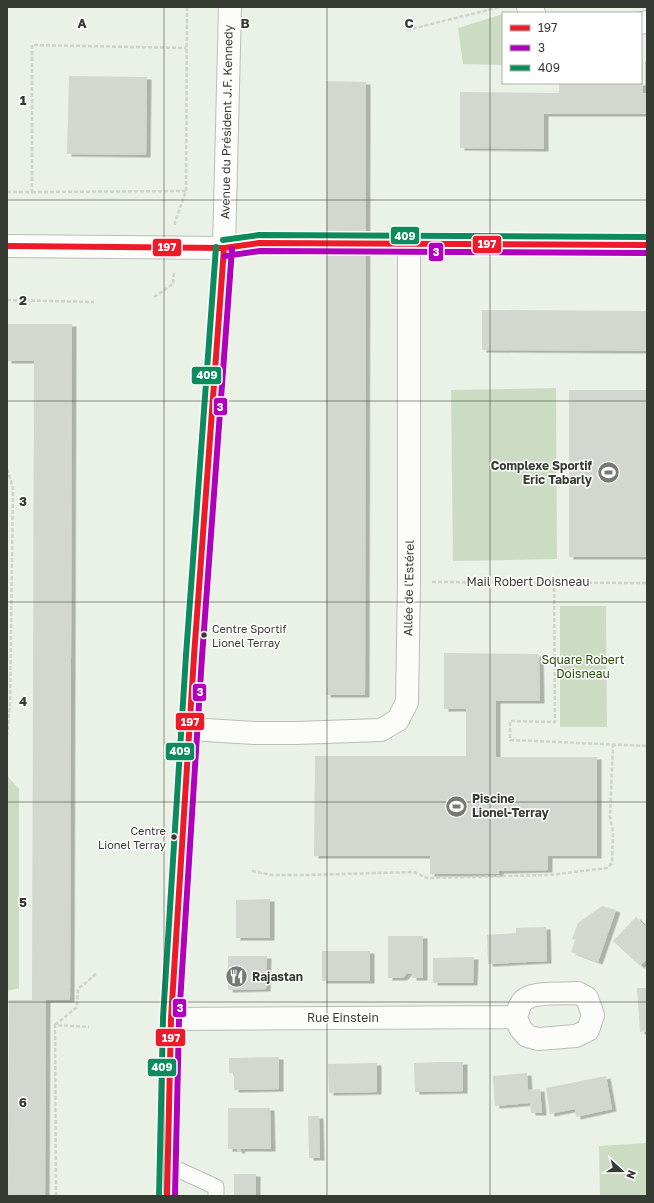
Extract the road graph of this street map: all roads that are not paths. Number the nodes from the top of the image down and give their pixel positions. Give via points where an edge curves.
1 (230, 7) edge
2 (326, 243) tunnel mouth
3 (366, 243) tunnel mouth
4 (409, 244) junction
5 (647, 245) edge
6 (7, 246) edge
7 (224, 248) junction
8 (190, 729) junction
9 (516, 1017) dead end
10 (171, 1019) junction
11 (168, 1165) junction
12 (167, 1196) edge
13 (216, 1196) edge

1 - 7 street, Avenue du Président J.F. Kennedy
2 - 7 street via 259,243
3 - 4 street
4 - 5 street
4 - 8 street, Allée de l'Estérel via 410,582 407,702 398,720 381,730 254,733
6 - 7 street
7 - 8 street, Avenue du Président J.F. Kennedy
8 - 10 street, Avenue du Président J.F. Kennedy
9 - 10 street, Rue Einstein
10 - 11 street, Avenue du Président J.F. Kennedy
11 - 12 street, Avenue du Président J.F. Kennedy
11 - 13 lane via 216,1187

